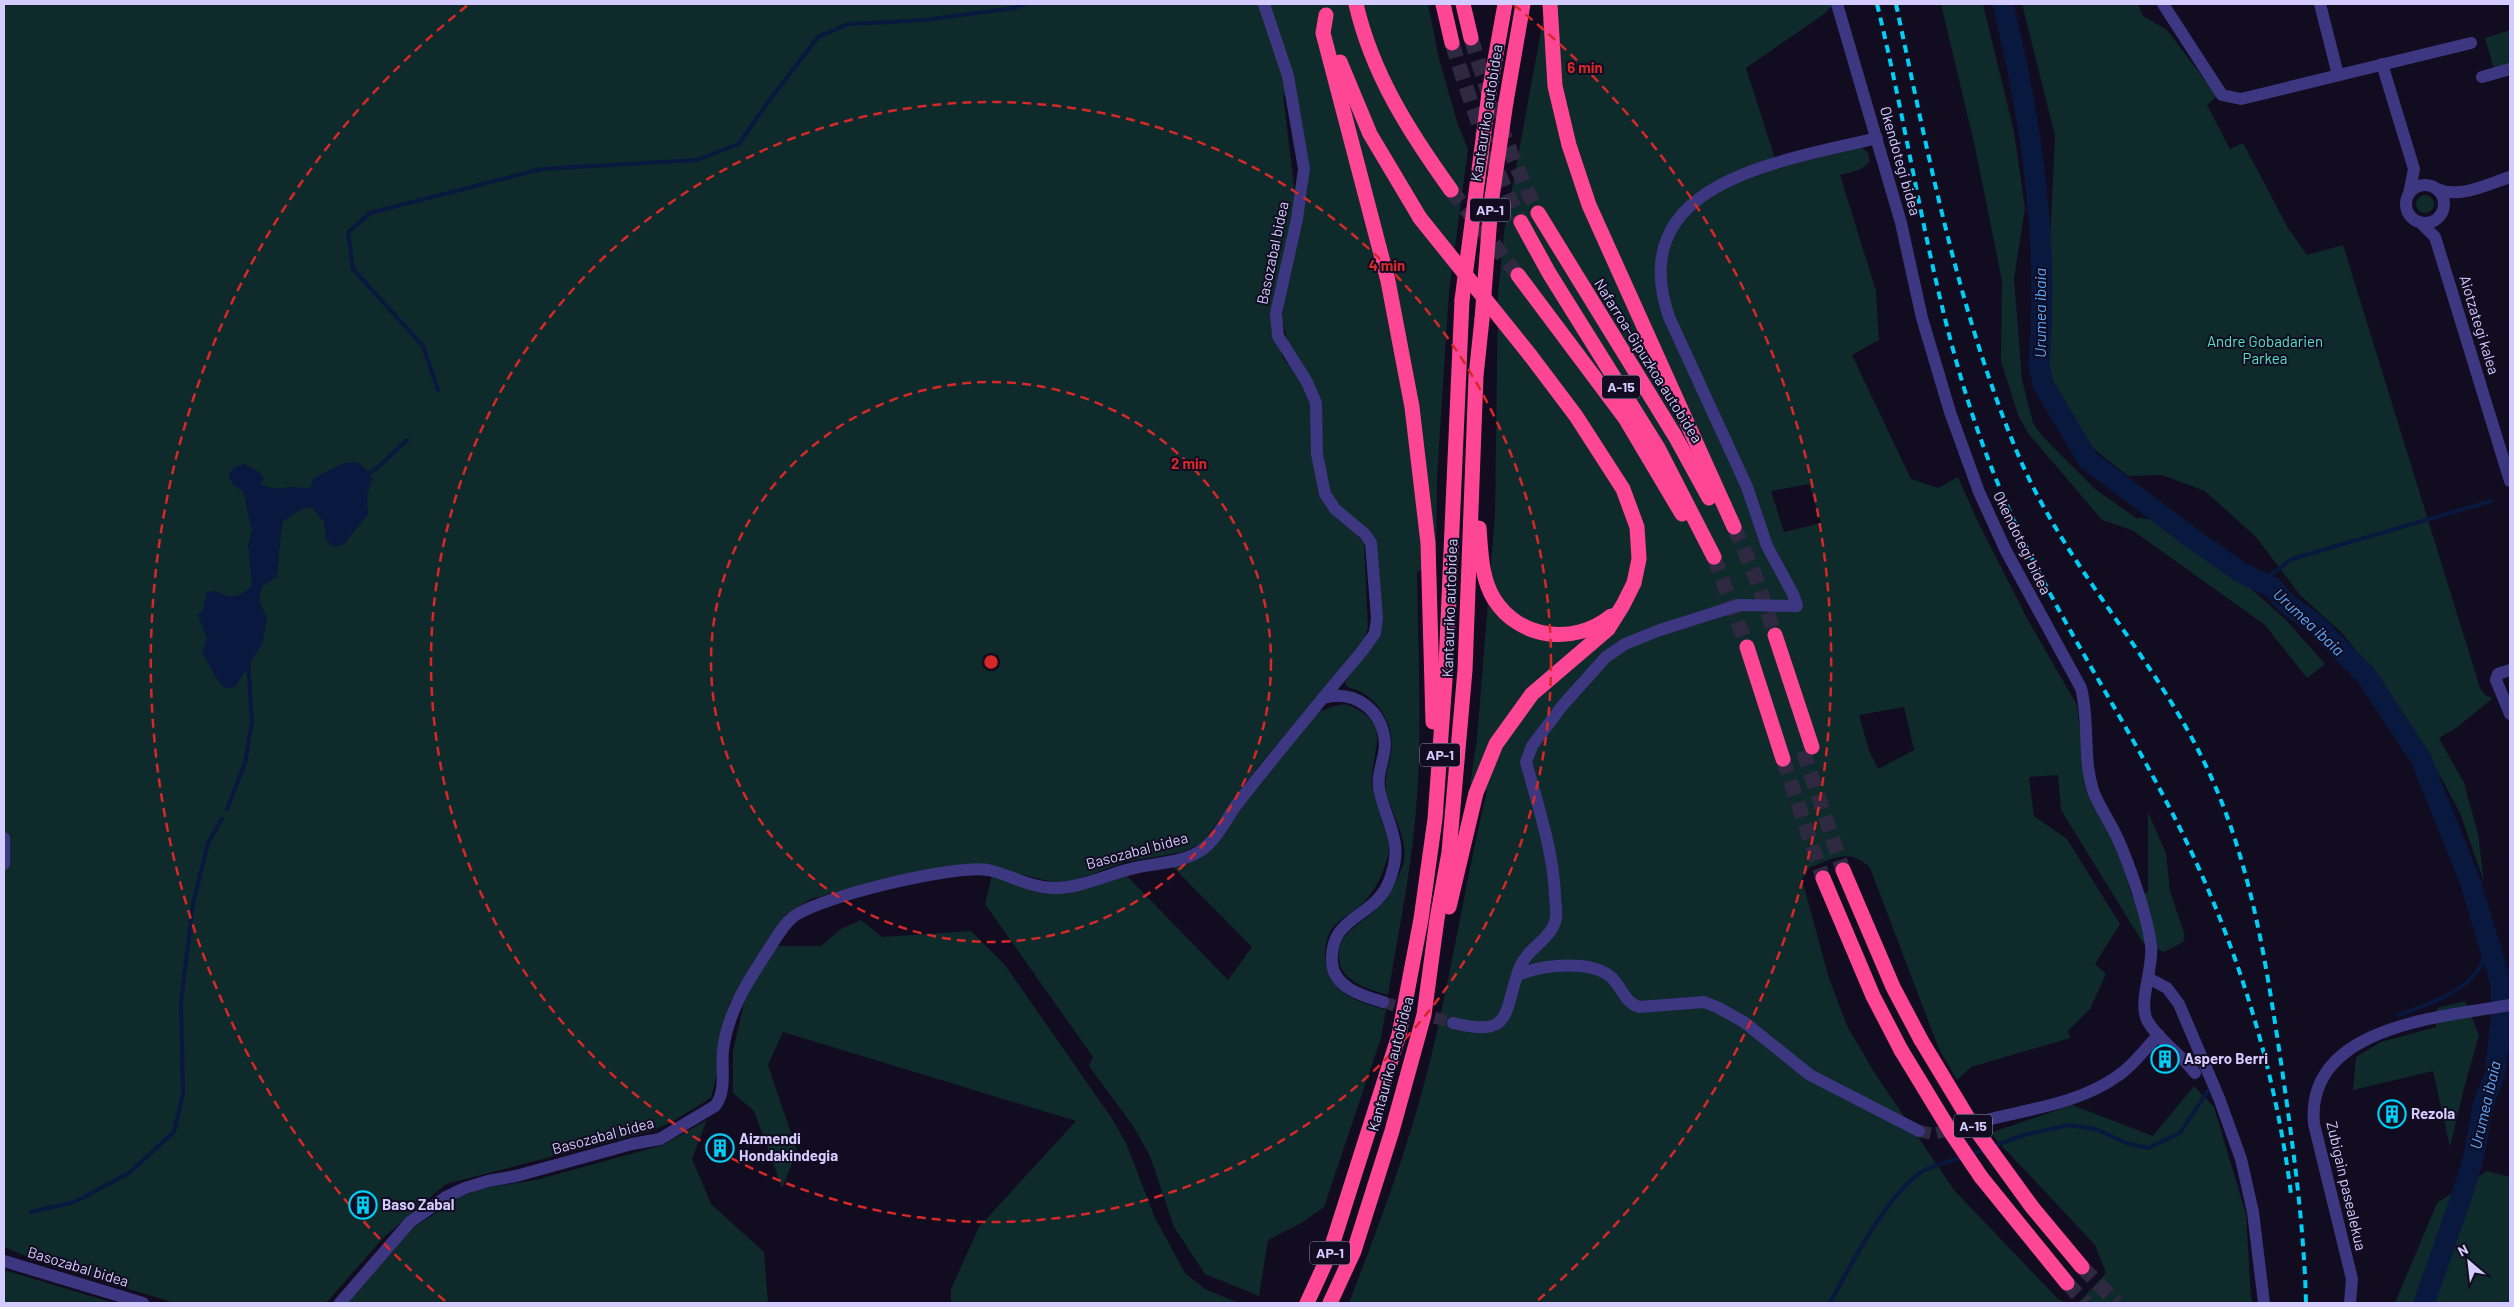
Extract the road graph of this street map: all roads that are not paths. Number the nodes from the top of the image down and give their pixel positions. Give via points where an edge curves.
1 (1264, 4) edge
2 (1356, 4) edge
3 (1443, 4) edge
4 (1463, 4) edge
5 (1505, 4) edge
6 (1523, 4) edge
7 (1550, 4) edge
8 (1837, 4) edge
9 (2163, 4) edge
10 (2320, 4) edge
11 (1325, 10) edge
12 (1471, 38) tunnel mouth
13 (2471, 42) dead end
14 (1452, 43) tunnel mouth
15 (2382, 64) junction
16 (2510, 69) edge
17 (2338, 75) junction
18 (2482, 77) dead end
19 (1877, 138) junction
20 (2414, 169) junction
21 (2510, 177) edge
22 (2433, 187) junction
23 (1451, 190) tunnel mouth
24 (2460, 192) junction
25 (2409, 194) junction
26 (2441, 212) junction
27 (1538, 213) tunnel mouth
28 (1522, 222) tunnel mouth
29 (2420, 222) junction
30 (2435, 237) junction
31 (1518, 274) tunnel mouth
32 (1474, 447) junction
33 (2510, 481) edge
34 (1623, 605) junction
35 (1771, 637) tunnel mouth
36 (1747, 647) tunnel mouth
37 (2510, 670) edge
38 (1323, 698) junction
39 (2510, 714) edge
40 (1807, 749) tunnel mouth
41 (1782, 759) tunnel mouth
42 (1436, 819) junction
43 (4, 838) edge
44 (4, 864) edge
45 (1848, 868) tunnel mouth
46 (1823, 878) tunnel mouth
47 (1518, 975) junction
48 (2148, 978) junction
49 (1383, 1002) tunnel mouth
50 (2510, 1004) edge
51 (1424, 1015) junction
52 (1453, 1023) tunnel mouth
53 (2160, 1035) junction
54 (2195, 1073) dead end
55 (1986, 1120) tunnel mouth
56 (1919, 1131) tunnel mouth
57 (4, 1261) edge
58 (2082, 1267) tunnel mouth
59 (2067, 1283) tunnel mouth
60 (143, 1303) edge
61 (340, 1303) edge
62 (1307, 1303) edge
63 (1330, 1303) edge
64 (2264, 1303) edge
65 (2350, 1303) edge

1 - 38 street, Basozabal bidea via 1288,76 1304,169 1297,219 1276,313 1278,336 1307,382 1316,404 1317,454 1325,494 1335,509 1372,543 1375,633
2 - 23 highway via 1369,47 1392,99 1419,146
3 - 14 highway
4 - 12 highway
5 - 42 highway, Kantauriko autobidea / AP-1, bridge via 1489,93 1462,300
6 - 32 highway, Kantauriko autobidea / AP-1, bridge via 1491,204 1476,376
7 - 27 highway, Nafarroa-Gipuzkoa autobidea / A-15 via 1555,86 1588,205 1730,528
8 - 19 street, Okendotegi bidea
9 - 17 street via 2225,97 2241,99
10 - 17 street
11 - 34 highway, bridge via 1344,75 1370,134 1420,218 1576,416 1623,488 1637,527 1639,559 1634,582
11 - 42 highway via 1324,33 1388,281 1412,407 1428,543
13 - 15 street
15 - 17 street
15 - 20 street
16 - 18 street
19 - 47 street via 1776,162 1738,175 1696,199 1670,230 1663,248 1663,299 1679,341 1747,487 1767,546 1797,606 1739,605 1625,644 1606,658 1542,732 1526,762 1554,870 1556,917 1546,937 1528,953
19 - 48 street, Okendotegi bidea via 1901,223 1922,318 1950,412 1979,492 2029,596 2082,688 2091,782 2117,838 2140,905 2151,946
20 - 22 street
20 - 25 street
21 - 24 street
22 - 24 street
22 - 25 street via 2418,186
22 - 26 street via 2444,200
24 - 26 street
25 - 29 street via 2407,210
26 - 29 street via 2431,222
26 - 30 street
28 - 31 highway, A-15 via 1658,448 1714,557 1692,530 1625,418
29 - 30 street, Aiotzategi kalea
30 - 33 street, Aiotzategi kalea
32 - 34 highway via 1482,568 1493,598 1510,618 1532,630 1572,634 1603,622
32 - 51 highway, Kantauriko autobidea / AP-1 via 1466,670 1457,784 1450,852
34 - 51 highway via 1608,629 1532,694 1496,744 1476,793
35 - 40 highway
36 - 41 highway
37 - 39 street via 2498,674 2496,680
38 - 49 street via 1351,696 1367,704 1382,727 1385,745 1378,776 1397,850 1387,885 1380,895 1339,929 1333,942 1332,966 1336,977 1347,988
38 - 61 street, Basozabal bidea via 1238,802 1211,841 1186,858 1125,869 1073,886 1055,888 1036,886 986,870 930,876 844,896 792,917 749,979 732,1012 723,1050 721,1099 715,1106 660,1139 488,1181 446,1197 410,1222
42 - 62 highway, Kantauriko autobidea / AP-1 via 1398,1035 1329,1255
43 - 44 street
45 - 58 highway, A-15, bridge via 1869,935 1921,1040 1971,1123 2032,1208
46 - 59 highway, A-15, bridge via 1869,987 1938,1112 1981,1177
47 - 52 street via 1505,1017 1497,1026 1484,1028
47 - 56 street via 1546,966 1594,968 1610,977 1639,1008 1704,1002 1744,1022 1810,1075
48 - 53 street, Okendotegi bidea via 2145,1013 2150,1025
48 - 64 street via 2167,988 2179,1004 2231,1127 2253,1212
50 - 65 street, Zubigain pasealekua via 2389,1030 2352,1047 2337,1058 2318,1084 2314,1124 2352,1278
51 - 63 highway, Kantauriko autobidea / AP-1 via 1354,1251
53 - 54 street, Okendotegi bidea via 2186,1059
53 - 55 street via 2119,1075 2094,1090
57 - 60 street, Basozabal bidea

